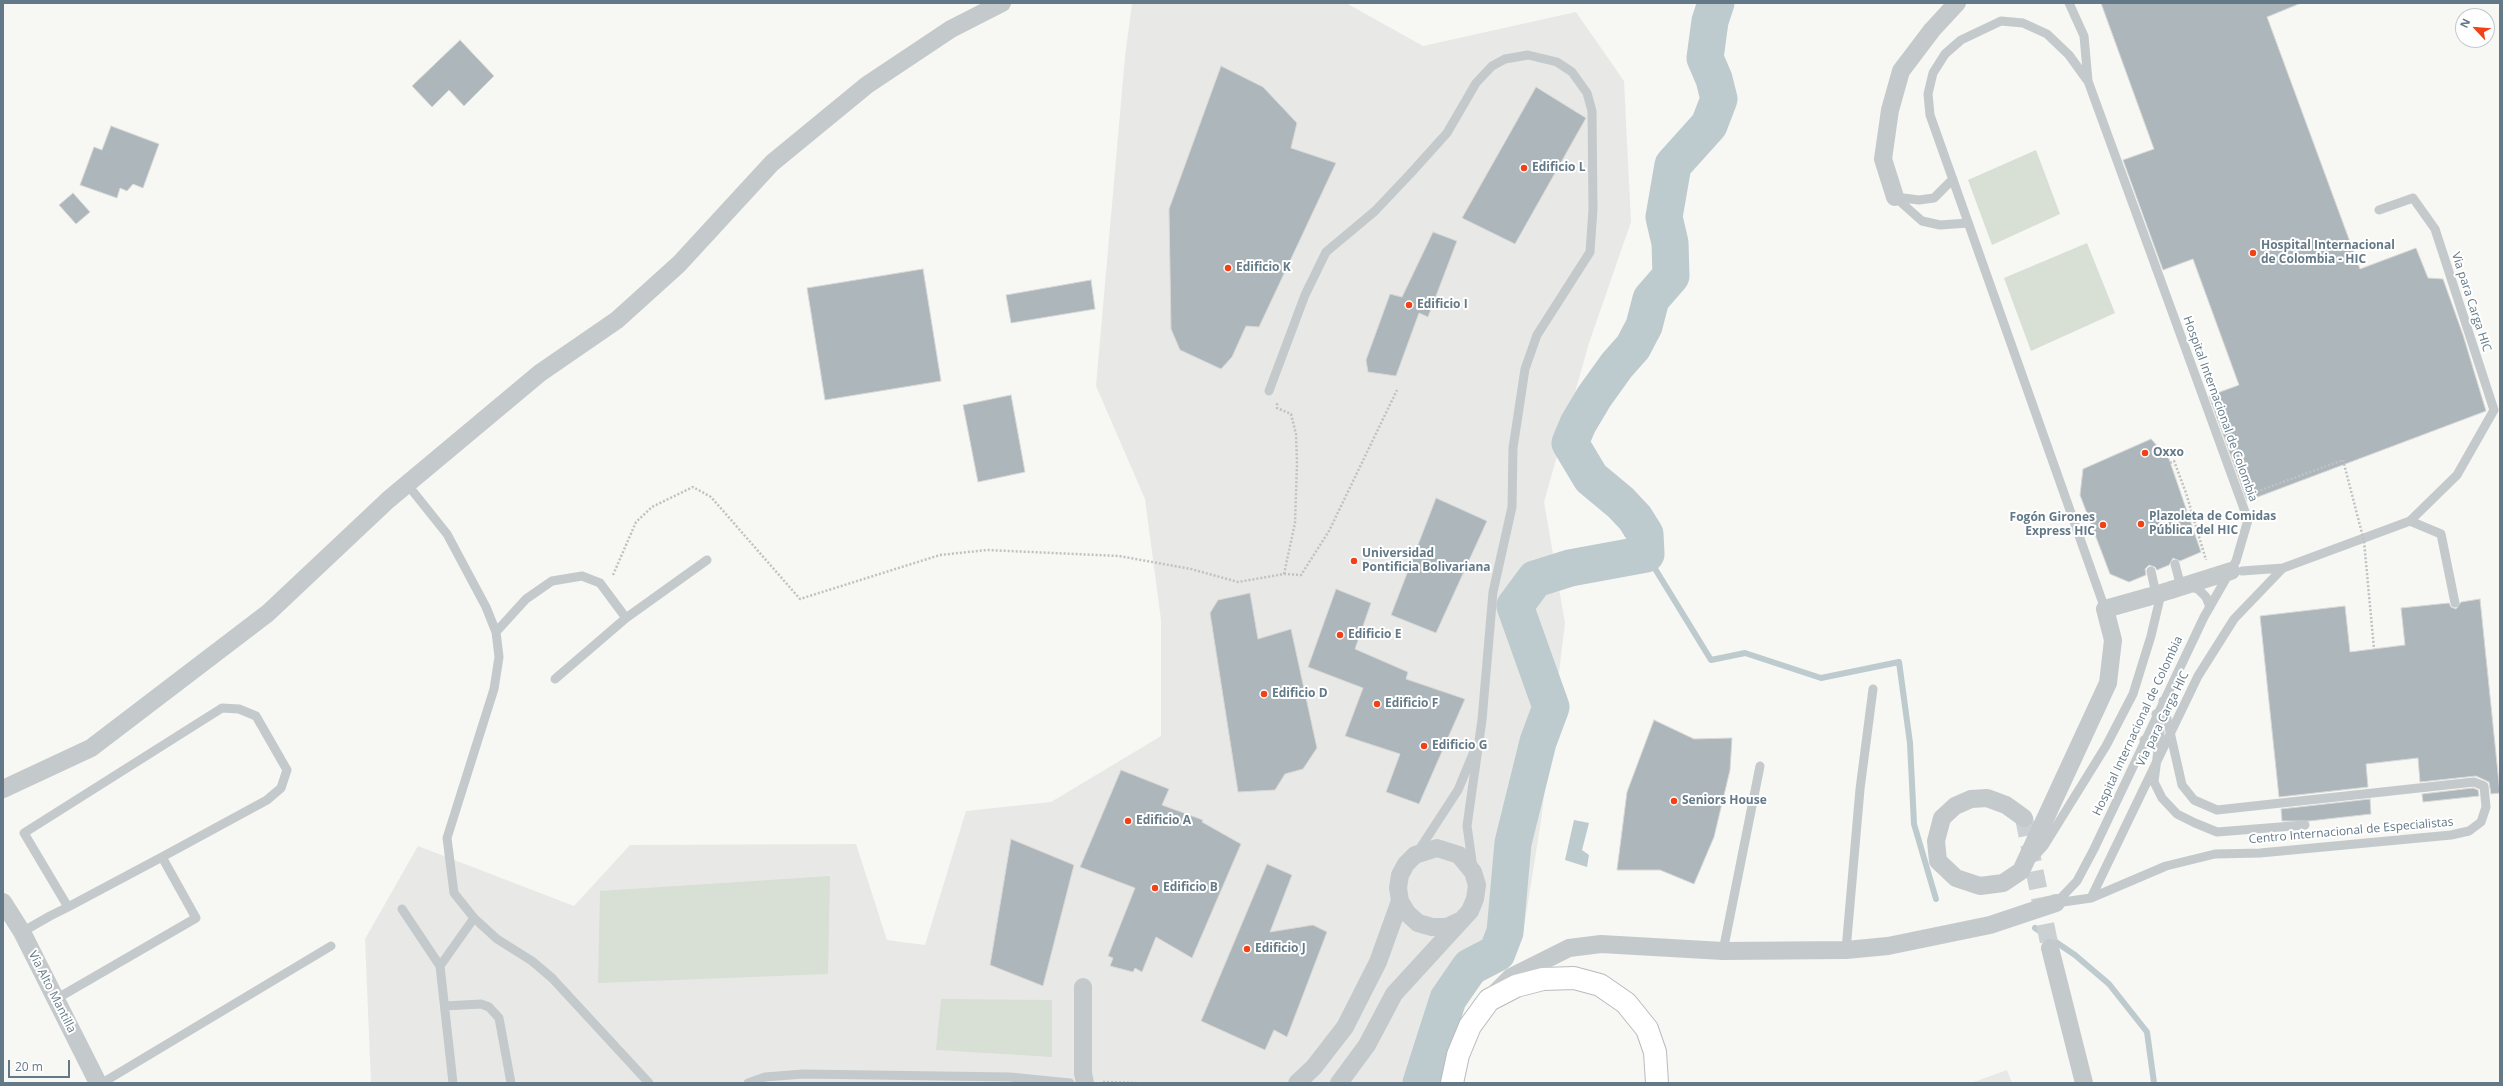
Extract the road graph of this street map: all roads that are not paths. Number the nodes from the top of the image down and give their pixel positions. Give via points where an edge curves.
1 (1002, 3) edge
2 (1957, 3) edge
3 (2069, 3) edge
4 (2088, 81) junction
5 (1953, 179) junction
6 (1895, 197) junction
7 (2379, 210) dead end
8 (1968, 223) junction
9 (1269, 391) dead end
10 (407, 484) junction
11 (2410, 521) junction
12 (707, 560) dead end
13 (2175, 564) dead end
14 (2283, 568) junction
15 (2236, 571) junction
16 (2151, 572) dead end
17 (2167, 592) junction
18 (2455, 603) dead end
19 (2210, 607) junction
20 (2105, 609) junction
21 (626, 618) junction
22 (496, 632) junction
23 (555, 679) dead end
24 (1873, 689) dead end
25 (2163, 701) junction
26 (2156, 714) junction
27 (1480, 733) junction
28 (2169, 734) junction
29 (2144, 740) junction
30 (2157, 758) junction
31 (1760, 766) dead end
32 (3, 789) edge
33 (2024, 818) tunnel mouth
34 (2306, 825) dead end
35 (1416, 855) junction
36 (162, 857) junction
37 (2021, 870) junction
38 (1473, 872) junction
39 (2091, 898) junction
40 (1400, 901) junction
41 (3, 902) edge
42 (2056, 903) junction
43 (68, 907) junction
44 (402, 909) dead end
45 (474, 918) junction
46 (1460, 921) junction
47 (22, 932) junction
48 (331, 946) dead end
49 (2050, 948) tunnel mouth
50 (1846, 950) junction
51 (1723, 951) junction
52 (440, 966) junction
53 (1083, 987) dead end
54 (56, 999) junction
55 (1489, 1000) junction
56 (445, 1006) junction
57 (910, 1079) edge
58 (98, 1083) edge
59 (102, 1083) edge
60 (453, 1083) edge
61 (510, 1083) edge
62 (649, 1083) edge
63 (748, 1083) edge
64 (1070, 1083) edge
65 (1085, 1083) edge
66 (1297, 1083) edge
67 (1339, 1083) edge
68 (1452, 1083) edge
69 (1657, 1083) edge
70 (2084, 1083) edge

1 - 10 street via 951,29 867,85 772,163 679,264 617,320 540,373
2 - 6 street via 1901,70 1890,110 1883,159
3 - 4 lane, Hospital Internacional de Colombia via 2084,36
4 - 5 lane, Hospital Internacional de Colombia via 2069,55 2047,34 2024,23 2001,21 1961,40 1945,54 1934,72 1929,101 1930,115
4 - 15 lane, Hospital Internacional de Colombia via 2248,520 2236,561
5 - 6 lane via 1934,198 1919,200
5 - 8 lane, Hospital Internacional de Colombia
6 - 8 lane via 1922,221 1940,225
7 - 11 lane, Via para Carga HIC via 2413,198 2435,228 2494,410 2458,475
8 - 20 lane, Hospital Internacional de Colombia
9 - 27 lane via 1305,295 1326,252 1375,211 1447,133 1476,83 1492,66 1505,58 1528,55 1557,62 1572,72 1587,93 1592,111 1593,209 1590,252 1584,266 1537,335 1525,369 1513,448 1509,526 1493,592
10 - 22 lane via 447,534 486,607
10 - 32 street via 268,613 91,748
11 - 14 lane, Via para Carga HIC
11 - 18 lane via 2441,534
12 - 21 lane
13 - 17 lane
14 - 15 lane, Via para Carga HIC
14 - 28 lane, Via para Carga HIC via 2234,619 2198,676
15 - 17 street
15 - 19 lane, Hospital Internacional de Colombia
16 - 17 lane
17 - 19 lane via 2199,590 2206,597
17 - 20 street
17 - 37 lane via 2133,694 2106,746 2044,846
19 - 25 lane, Hospital Internacional de Colombia
20 - 37 street via 2113,640 2108,683
21 - 22 lane via 600,583 582,576 552,581 526,599
21 - 23 lane
22 - 45 lane via 499,657 494,689 447,838 454,893
24 - 50 lane via 1860,789
25 - 26 lane, Hospital Internacional de Colombia
25 - 28 lane, Centro Internacional de Especialistas
26 - 29 lane, Hospital Internacional de Colombia
26 - 30 lane via 2160,732
27 - 35 lane via 1458,790
27 - 38 lane via 1467,826
28 - 30 lane, Via para Carga HIC
28 - 39 lane, Centro Internacional de Especialistas via 2182,784 2194,800 2217,810 2474,782 2484,786 2486,807 2481,822 2469,831 2451,835 2260,853 2215,854 2166,866
29 - 30 lane via 2149,738 2156,741
29 - 42 lane, Hospital Internacional de Colombia via 2077,881
30 - 34 lane via 2154,782 2162,798 2177,814 2195,824 2217,832
30 - 39 lane, Via para Carga HIC
31 - 51 lane
33 - 37 street via 2006,805 1987,798 1971,799 1955,806 1942,818 1936,841 1938,861 1956,878 1980,886 2003,883
35 - 38 street via 1437,848 1448,850 1459,855
35 - 40 street via 1406,864 1400,875
36 - 43 lane
36 - 43 lane via 267,800 281,788 287,770 256,716 239,709 222,708 24,833
36 - 54 lane via 196,918
38 - 46 street via 1477,885 1475,899 1470,911
39 - 42 lane, Centro Internacional de Especialistas
40 - 46 street via 1407,914 1418,923 1432,927 1447,927
40 - 66 street via 1378,962 1345,1027 1314,1067
41 - 47 street, Vía Alto Mantilla
42 - 50 street via 1990,924 1888,946
43 - 47 lane
44 - 52 lane
45 - 52 lane
45 - 62 lane via 497,939 532,961 552,978
46 - 67 street via 1394,994 1367,1045
47 - 54 street, Vía Alto Mantilla
48 - 59 lane
49 - 70 street
50 - 51 street
51 - 55 street via 1601,944 1569,948 1511,977
52 - 56 lane
53 - 65 street
54 - 58 street, Vía Alto Mantilla
55 - 68 highway via 1470,1026 1458,1055
55 - 69 highway via 1516,986 1544,979 1574,978 1600,985 1626,1003 1647,1029 1656,1052
56 - 60 lane
56 - 61 lane via 481,1004 489,1007 499,1018
57 - 63 lane via 803,1074 765,1077
57 - 64 lane via 1010,1077

